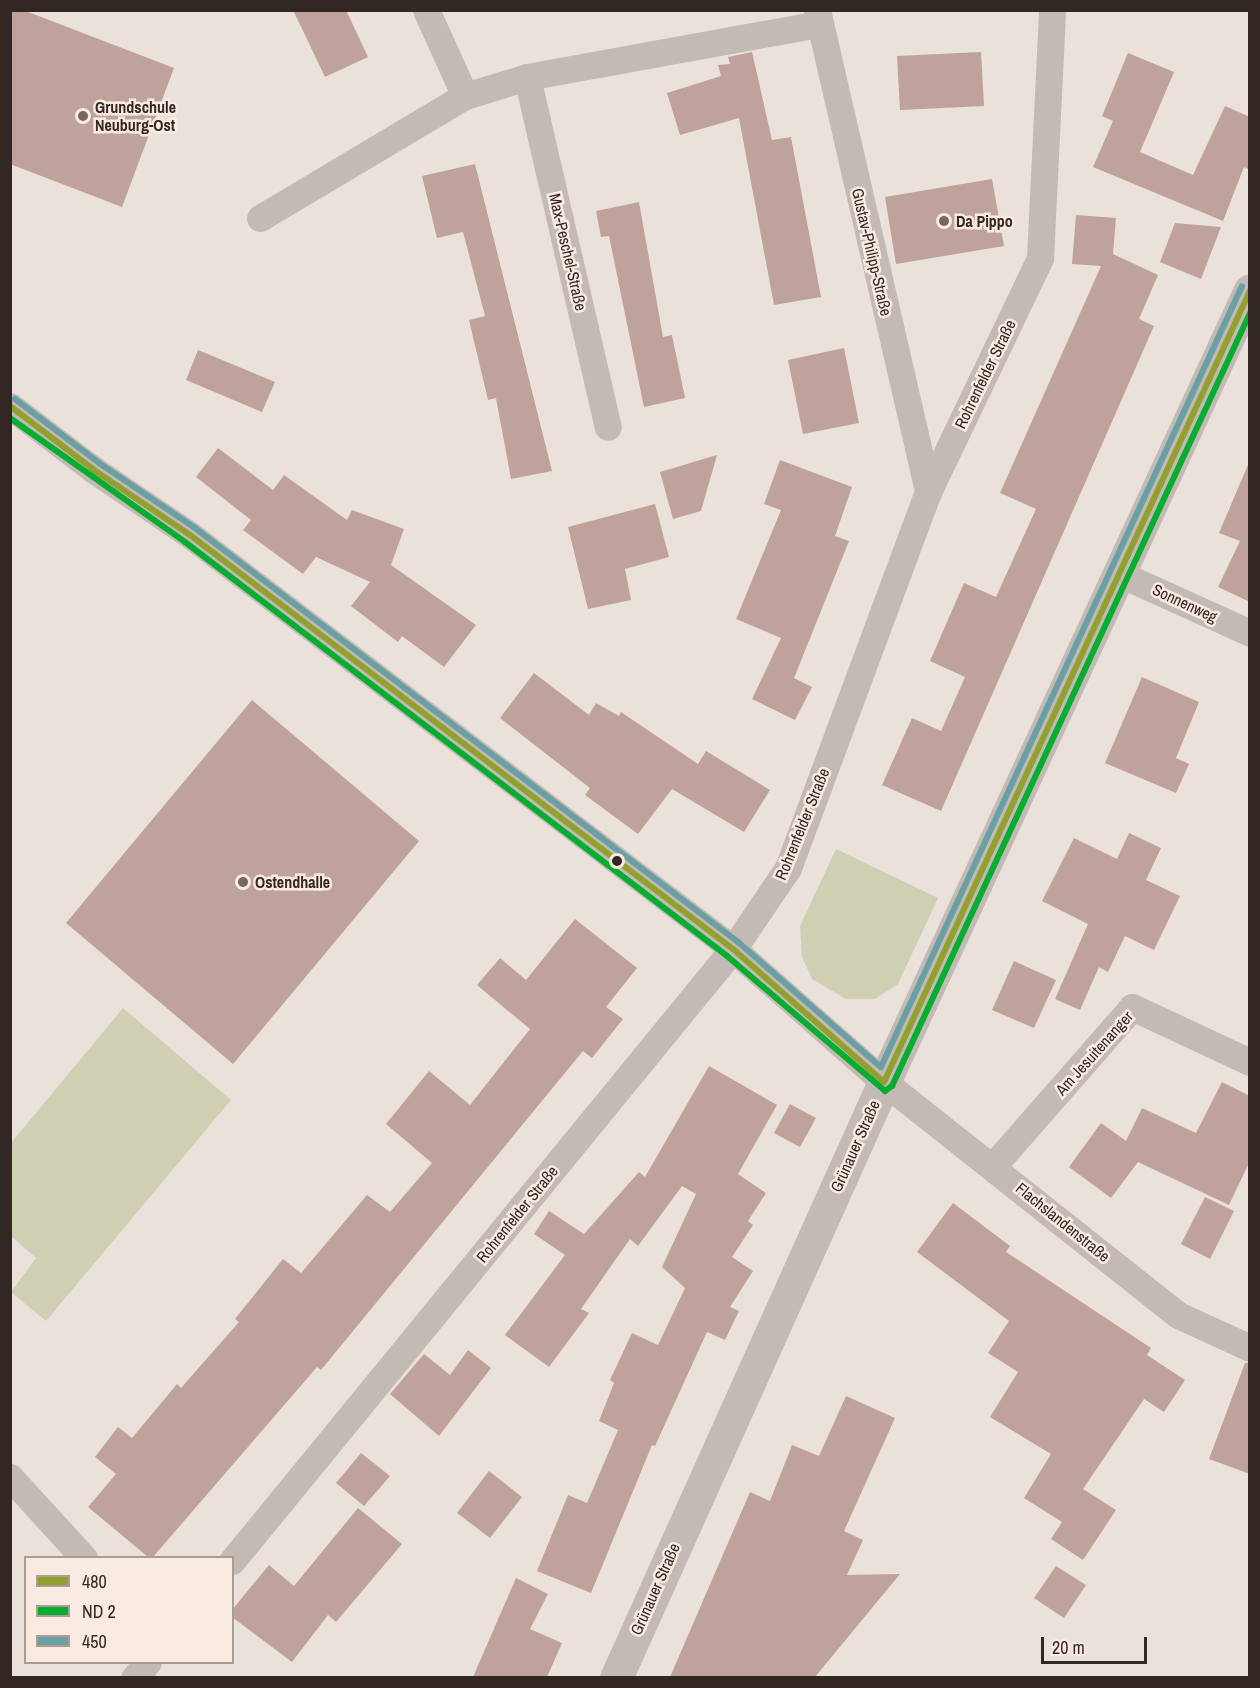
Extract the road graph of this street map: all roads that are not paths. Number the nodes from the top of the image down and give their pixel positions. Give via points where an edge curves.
1 (426, 10) edge
2 (1052, 10) edge
3 (819, 17) edge
4 (527, 77) junction
5 (465, 96) junction
6 (260, 218) dead end
7 (1250, 290) edge
8 (10, 406) edge
9 (608, 427) dead end
10 (928, 492) junction
11 (1120, 574) junction
12 (1250, 633) edge
13 (733, 949) junction
14 (1250, 1062) edge
15 (884, 1082) junction
16 (993, 1166) junction
17 (1250, 1348) edge
18 (10, 1477) edge
19 (83, 1556) edge
20 (234, 1560) edge
21 (146, 1664) edge
22 (134, 1677) edge
23 (615, 1677) edge

1 - 5 street
2 - 10 street, Rohrenfelder Straße via 1040,258
3 - 4 street
3 - 10 street, Gustav-Philipp-Straße
4 - 5 street
4 - 9 street, Max-Peschel-Straße
5 - 6 street
7 - 11 street, Grünauer Straße
8 - 13 street, Flachslandenstraße via 94,470 190,535
10 - 13 street, Rohrenfelder Straße via 788,868
11 - 12 street, Sonnenweg
11 - 15 street, Grünauer Straße
13 - 15 street, Flachslandenstraße
13 - 20 street, Rohrenfelder Straße
14 - 16 street, Am Jesuitenanger via 1132,1007
15 - 16 street, Flachslandenstraße
15 - 23 street, Grünauer Straße
16 - 17 street, Flachslandenstraße via 1179,1315
18 - 19 street
21 - 22 street

